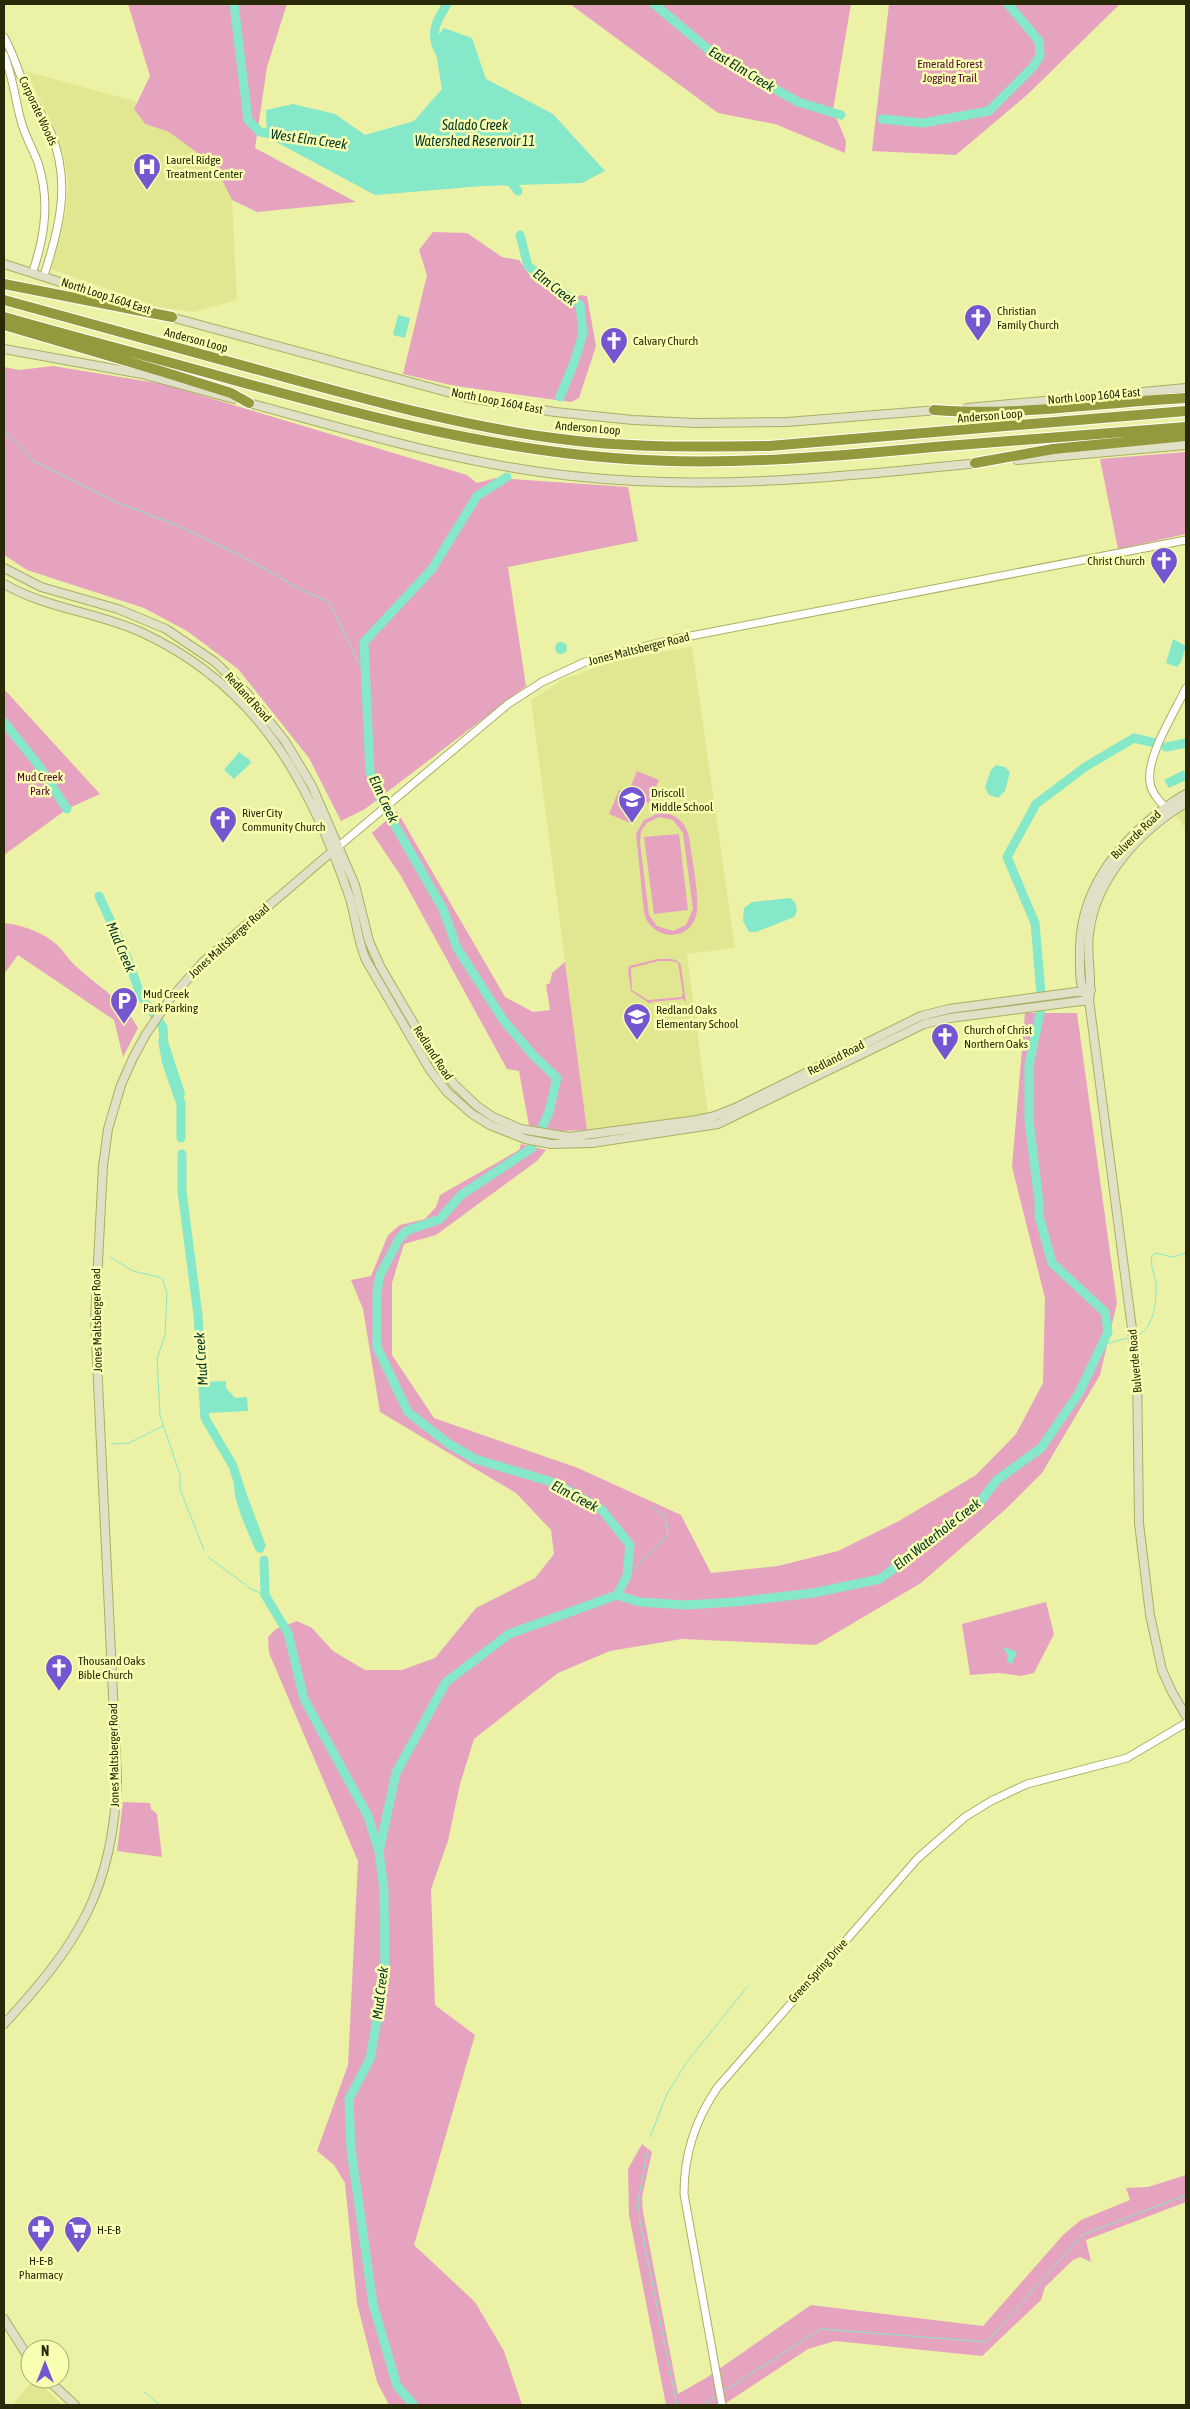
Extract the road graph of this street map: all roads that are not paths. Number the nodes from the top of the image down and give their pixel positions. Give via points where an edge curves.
1 (4, 37) edge
2 (4, 55) edge
3 (4, 264) edge
4 (33, 271) junction
5 (44, 275) junction
6 (4, 284) edge
7 (4, 300) edge
8 (4, 316) edge
9 (172, 318) junction
10 (4, 325) edge
11 (4, 349) edge
12 (1186, 388) edge
13 (1186, 398) edge
14 (249, 403) junction
15 (934, 410) junction
16 (1186, 411) edge
17 (1186, 427) edge
18 (1186, 436) edge
19 (1186, 446) edge
20 (975, 463) junction
21 (1186, 540) edge
22 (4, 568) edge
23 (27, 581) junction
24 (4, 584) edge
25 (20, 592) junction
26 (1186, 688) edge
27 (1186, 794) edge
28 (1186, 803) edge
29 (1168, 810) junction
30 (336, 849) junction
31 (1087, 991) junction
32 (1089, 1000) junction
33 (1186, 1716) edge
34 (1186, 1722) edge
35 (4, 2024) edge
36 (4, 2319) edge
37 (20, 2344) edge
38 (58, 2389) edge
39 (75, 2405) edge
40 (722, 2405) edge

1 - 5 street, Corporate Woods via 51,134 61,172 62,207
2 - 4 street, Corporate Woods via 26,138 37,160 43,184 46,211
3 - 4 main road, North Loop 1604 East
4 - 5 main road, North Loop 1604 East
5 - 9 main road, North Loop 1604 East
6 - 9 highway
7 - 16 highway, Anderson Loop via 387,405 458,422 554,438 676,446 769,446
8 - 17 highway via 369,417 529,448 614,458 690,462 756,460
9 - 15 main road, North Loop 1604 East via 469,398 554,412 706,423 787,422
10 - 14 highway via 164,372
11 - 14 main road via 142,374
12 - 15 main road, North Loop 1604 East
13 - 15 highway via 1060,408
14 - 20 main road via 407,446 472,460 571,476 642,482 745,482
18 - 20 highway via 1052,449
19 - 20 main road
21 - 30 street, Jones Maltsberger Road via 601,656 524,692
22 - 23 main road, Redland Road
23 - 25 main road
23 - 30 main road, Redland Road via 147,620 178,636 215,662 247,693 289,746 312,786
24 - 25 main road, Redland Road
25 - 30 main road, Redland Road via 134,629 207,672 254,715 280,747
26 - 29 street via 1158,747 1150,774 1152,789
27 - 29 main road, Bulverde Road
28 - 29 main road, Bulverde Road
29 - 31 main road, Bulverde Road via 1108,877 1093,912 1089,933
30 - 31 main road, Redland Road via 359,897 374,955 446,1076 477,1106 509,1125 531,1132 572,1136 705,1119 736,1108 921,1016 948,1009
30 - 32 main road, Redland Road via 366,960 430,1070 447,1092 472,1114 504,1132 537,1142 573,1145 718,1124 924,1024
30 - 35 main road, Jones Maltsberger Road via 203,962 170,999 146,1034 121,1085 108,1129 95,1320 117,1778 113,1830 100,1883 88,1913 58,1962
31 - 32 main road, Bulverde Road
32 - 33 main road, Bulverde Road via 1137,1367 1139,1523 1148,1596 1162,1670
34 - 40 street, Green Spring Drive via 1127,1758 1027,1784 965,1817 918,1858 716,2088 693,2133 685,2164 684,2194
36 - 37 main road
38 - 39 main road

